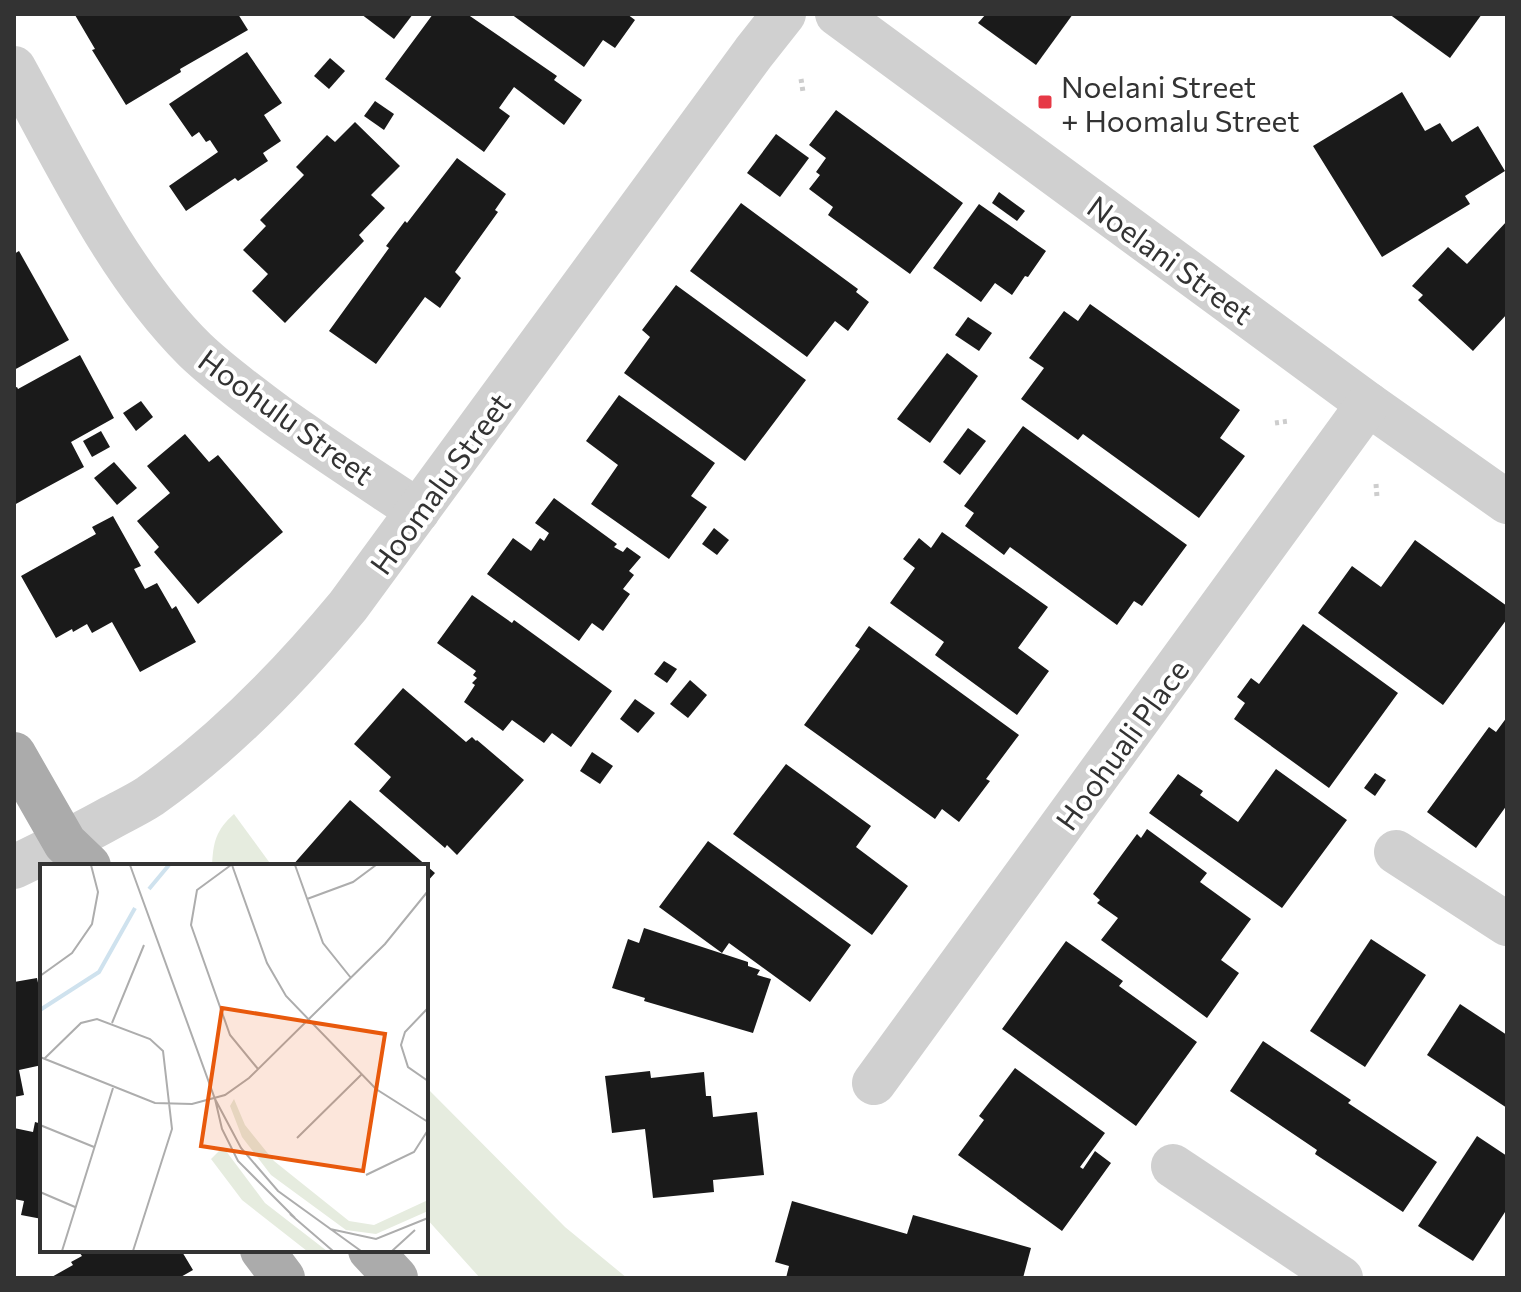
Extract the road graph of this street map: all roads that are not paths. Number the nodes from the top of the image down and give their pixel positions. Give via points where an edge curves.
1 (784, 14) edge
2 (837, 14) edge
3 (14, 68) edge
4 (1368, 404) junction
5 (1507, 502) edge
6 (418, 511) junction
7 (14, 754) edge
8 (1396, 852) dead end
9 (74, 858) edge
10 (14, 867) edge
11 (1507, 924) edge
12 (874, 1083) dead end
13 (1173, 1166) dead end
14 (264, 1252) edge
15 (372, 1252) edge
16 (283, 1278) edge
17 (396, 1278) edge
18 (1341, 1278) edge

1 - 6 street, Hoomalu Street
2 - 4 street, Noelani Street
3 - 6 street, Hoohulu Street via 108,238 186,340 235,385
4 - 5 street, Noelani Street
4 - 12 street, Hoohuali Place
6 - 9 street, Hoomalu Street via 348,606 259,705
7 - 9 main road
8 - 11 street
9 - 10 street, Hoomalu Street
13 - 18 street
14 - 16 main road
15 - 17 main road

